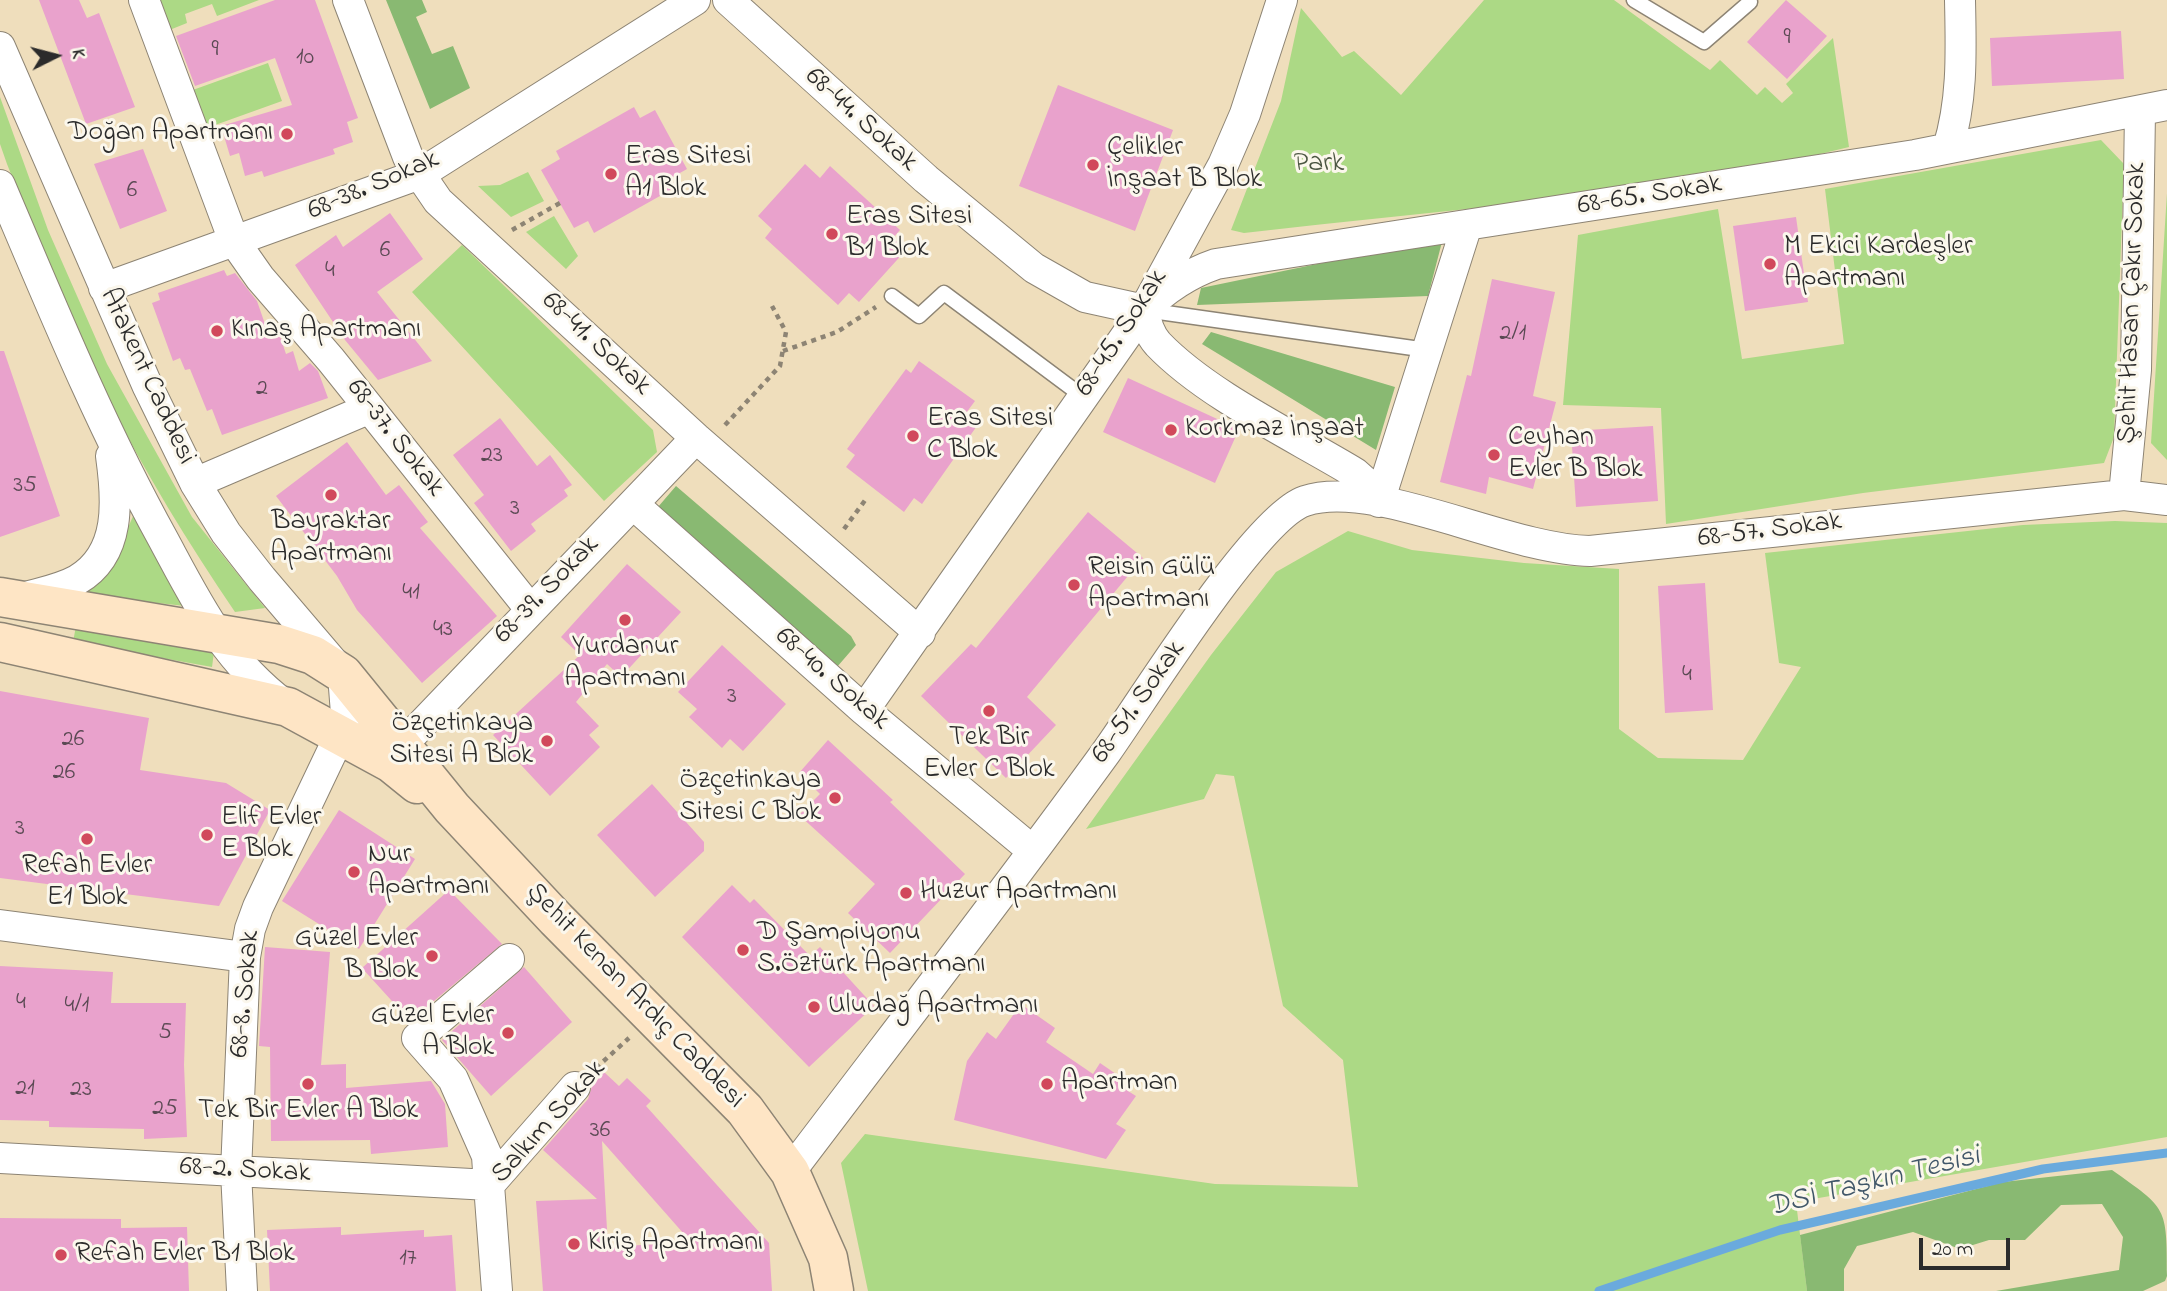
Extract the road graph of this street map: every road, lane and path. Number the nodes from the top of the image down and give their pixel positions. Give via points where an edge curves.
1 (144, 0) edge
2 (348, 0) edge
3 (695, 0) edge
4 (728, 0) edge
5 (1282, 0) edge
6 (1634, 0) edge
7 (1960, 0) edge
8 (1749, 2) edge
9 (0, 47) edge
10 (2154, 108) edge
11 (1948, 148) junction
12 (420, 174) junction
13 (0, 185) edge
14 (560, 203) dead end
15 (524, 222) dead end
16 (1467, 225) junction
17 (234, 241) junction
18 (104, 288) junction
19 (892, 296) joint
20 (772, 306) dead end
21 (1144, 310) junction
22 (1427, 350) junction
23 (783, 351) junction
24 (1082, 396) junction
25 (368, 409) junction
26 (109, 438) junction
27 (701, 442) junction
28 (195, 483) junction
29 (2124, 495) junction
30 (866, 499) dead end
31 (2167, 500) edge
32 (1379, 502) junction
33 (633, 504) junction
34 (851, 518) dead end
35 (8, 598) edge
36 (530, 609) junction
37 (213, 630) junction
38 (920, 633) junction
39 (0, 642) edge
40 (344, 674) junction
41 (288, 707) junction
42 (864, 710) junction
43 (340, 735) junction
44 (402, 745) junction
45 (471, 828) junction
46 (1033, 851) junction
47 (0, 925) edge
48 (245, 957) junction
49 (509, 959) dead end
50 (653, 1017) junction
51 (575, 1087) joint
52 (0, 1158) edge
53 (236, 1172) junction
54 (790, 1172) junction
55 (489, 1185) junction
56 (242, 1291) edge
57 (497, 1291) edge
58 (834, 1291) edge

1 - 17 street, 68-37. Sokak
2 - 12 street, 68-41. Sokak via 408,157
3 - 12 street, 68-38. Sokak
4 - 21 street, 68-44. Sokak via 926,179 1034,268 1085,297
5 - 21 street, 68-45. Sokak via 1245,114 1223,165
6 - 8 lane via 1704,42
7 - 11 street via 1961,88
9 - 18 street, Atakent Caddesi
10 - 11 street, 68-65. Sokak
10 - 29 street, Şehit Hasan Çakır Sokak
11 - 16 street, 68-65. Sokak
12 - 17 street, 68-38. Sokak
12 - 27 street, 68-41. Sokak via 438,201
13 - 26 street, Atakent Caddesi
14 - 15 path
16 - 21 street, 68-65. Sokak via 1216,264 1161,293
16 - 22 street
17 - 18 street, 68-38. Sokak
17 - 25 street, 68-37. Sokak
18 - 28 street, Atakent Caddesi
19 - 23 path via 837,332
19 - 24 lane via 919,316 944,293
20 - 23 path via 786,332
21 - 22 lane, 68-44. Sokak
21 - 24 street, 68-45. Sokak
21 - 32 street via 1157,343 1182,364 1354,473 1373,489
22 - 32 street
23 - 27 path via 780,366
24 - 38 street, 68-45. Sokak
25 - 28 street
25 - 36 street, 68-37. Sokak
26 - 35 street via 116,488 112,535 94,566 78,579
26 - 37 street, Atakent Caddesi
27 - 33 street, 68-39. Sokak
27 - 38 street, 68-41. Sokak
28 - 40 street, Atakent Caddesi via 226,533
29 - 31 street, 68-57. Sokak
29 - 32 street, 68-57. Sokak via 1590,551 1544,546
30 - 34 path
32 - 46 street, 68-51. Sokak via 1313,499 1281,518 1239,564
33 - 36 street, 68-39. Sokak
33 - 42 street, 68-40. Sokak
35 - 37 street, Şehit Kenan Ardıç Caddesi
36 - 44 street, 68-39. Sokak
37 - 40 street, Şehit Kenan Ardıç Caddesi via 313,655
37 - 41 street, Atakent Caddesi via 247,672
38 - 42 street, 68-45. Sokak
39 - 41 street, Şehit Kenan Ardıç Caddesi
40 - 43 street, 68-8. Sokak via 346,714
40 - 44 street, Şehit Kenan Ardıç Caddesi
41 - 43 street, Şehit Kenan Ardıç Caddesi
42 - 46 street, 68-40. Sokak
43 - 45 street, Şehit Kenan Ardıç Caddesi via 391,763
43 - 48 street, 68-8. Sokak via 258,907
44 - 45 street, Şehit Kenan Ardıç Caddesi
45 - 50 street, Şehit Kenan Ardıç Caddesi
46 - 54 street, 68-51. Sokak
47 - 48 street
48 - 53 street, 68-8. Sokak
49 - 55 street via 418,1038 453,1079 487,1156
50 - 51 path, Salkım Sokak
50 - 54 street, Şehit Kenan Ardıç Caddesi via 745,1110
51 - 55 street, Salkım Sokak
52 - 53 street, 68-2. Sokak
53 - 55 street, 68-2. Sokak
53 - 56 street, 68-8. Sokak
54 - 58 street, Şehit Kenan Ardıç Caddesi via 828,1258
55 - 57 street, Salkım Sokak

